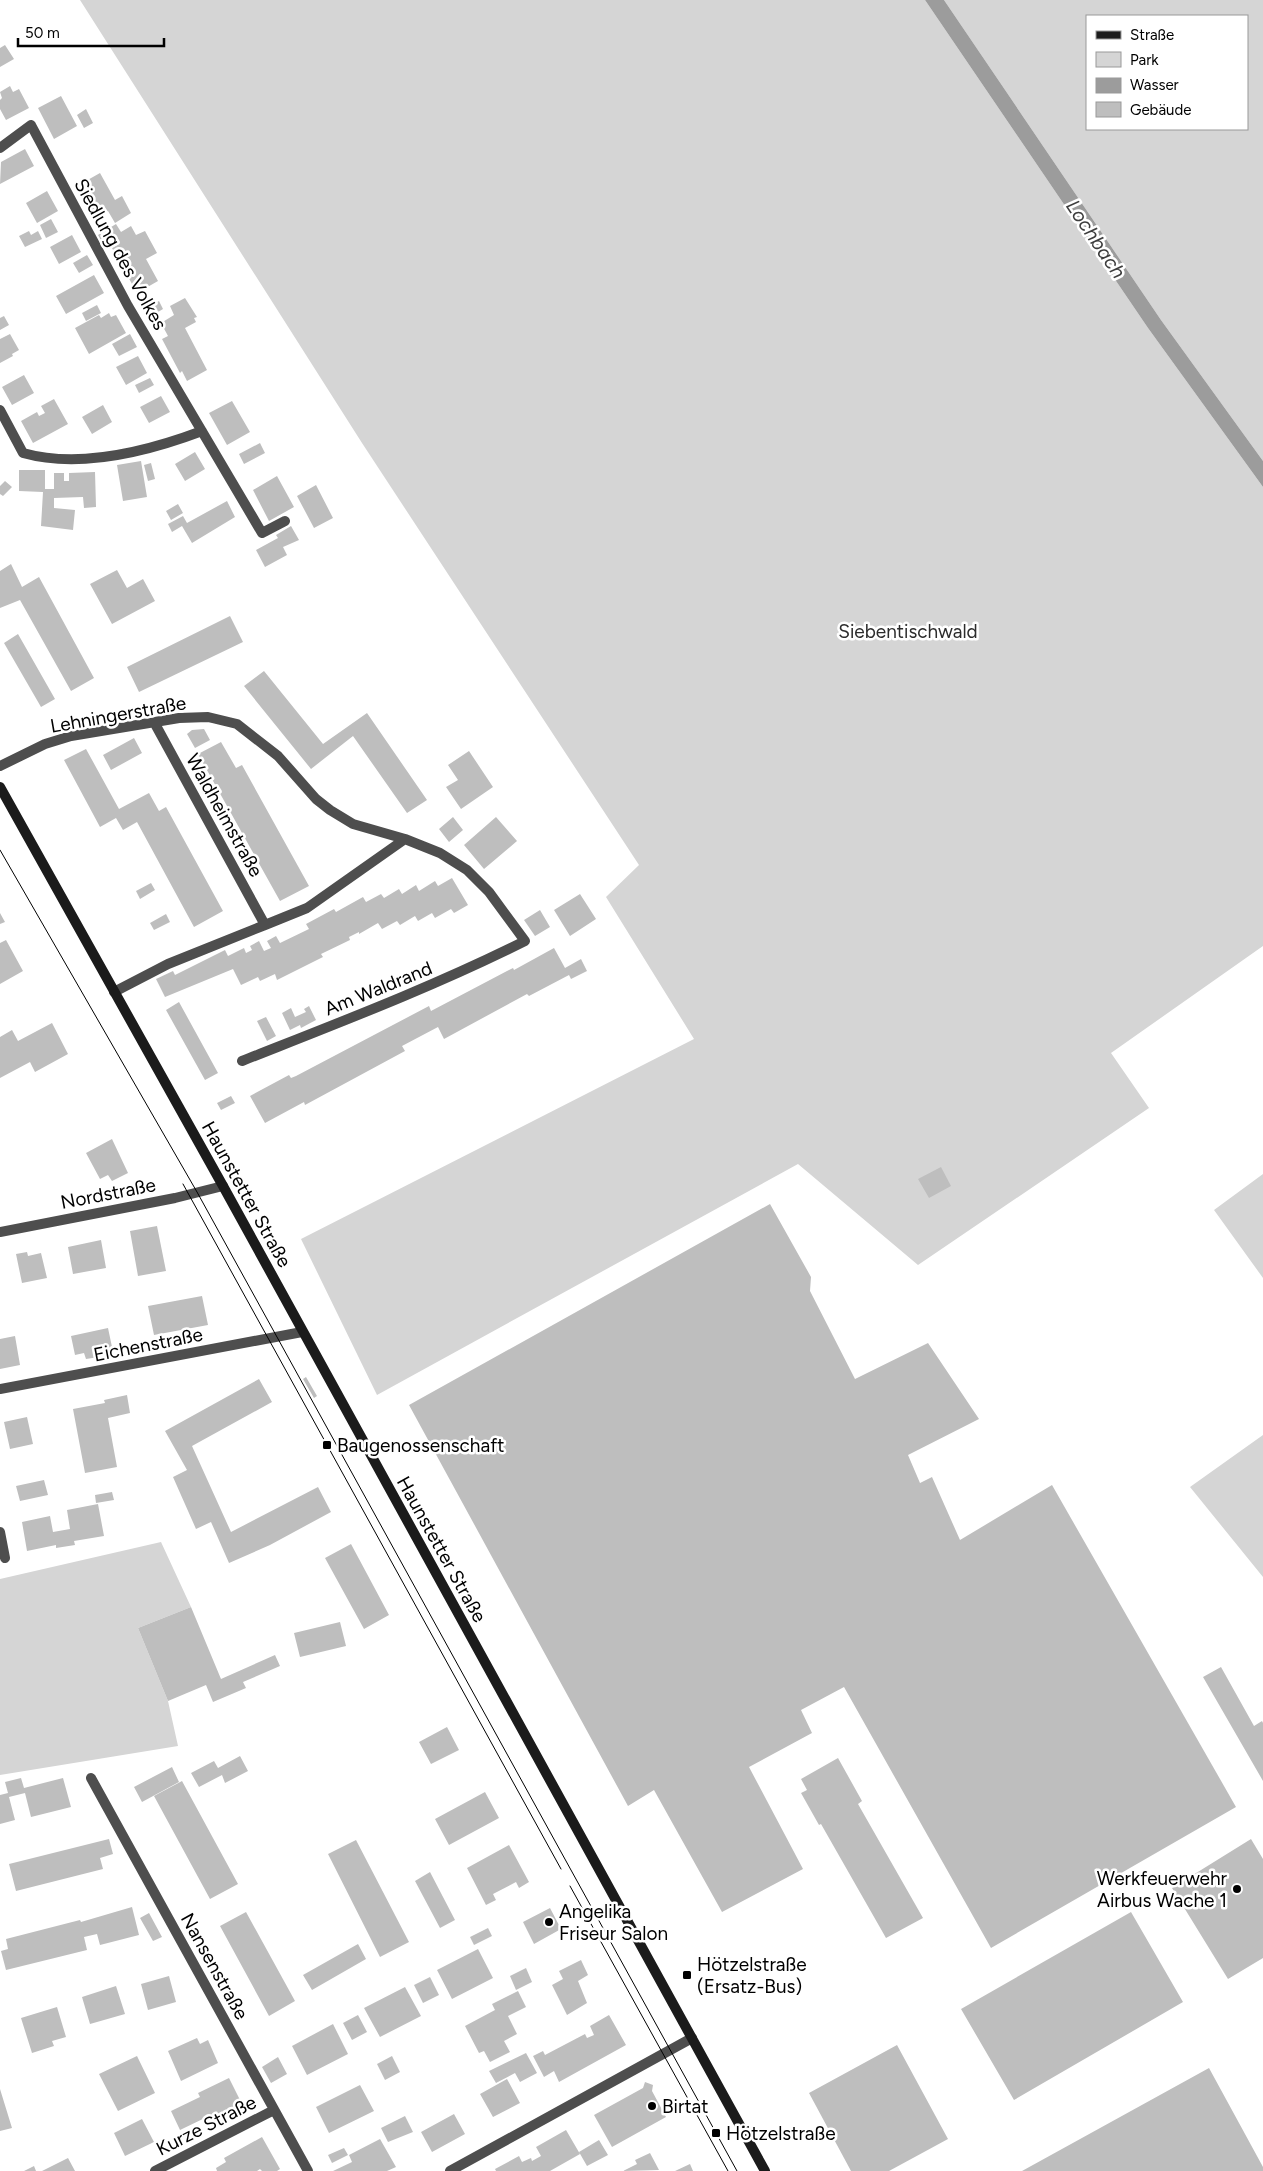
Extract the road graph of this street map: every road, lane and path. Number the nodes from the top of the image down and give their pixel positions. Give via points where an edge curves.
1 (0, 148) edge
2 (0, 410) edge
3 (202, 431) junction
4 (285, 521) dead end
5 (154, 722) junction
6 (0, 766) edge
7 (0, 787) edge
8 (405, 840) junction
9 (265, 925) junction
10 (525, 941) joint
11 (114, 992) junction
12 (242, 1061) dead end
13 (223, 1186) junction
14 (0, 1232) edge
15 (302, 1332) junction
16 (0, 1389) edge
17 (0, 1532) edge
18 (5, 1558) dead end
19 (91, 1778) dead end
20 (692, 2038) junction
21 (274, 2110) junction
22 (154, 2171) edge
23 (308, 2171) edge
24 (450, 2171) edge
25 (765, 2171) edge

1 - 3 street, Siedlung des Volkes via 31,125 128,306
2 - 3 street via 23,453 38,457 124,454
3 - 4 street, Siedlung des Volkes via 262,533
5 - 6 street, Lehningerstraße via 72,736 46,744
5 - 8 street, Lehningerstraße via 208,717 237,724 278,756 306,789 330,810 353,824
5 - 9 street, Waldheimstraße
7 - 11 main road, Haunstetter Straße
8 - 9 street via 307,908
8 - 10 street, Lehningerstraße via 440,853 467,870 489,892
9 - 11 street via 168,964
10 - 12 street, Am Waldrand via 467,970
11 - 13 main road, Haunstetter Straße
13 - 14 street, Nordstraße
13 - 15 main road, Haunstetter Straße
15 - 16 street, Eichenstraße
15 - 20 main road, Haunstetter Straße
17 - 18 street
19 - 21 street, Nansenstraße
20 - 24 street
20 - 25 main road, Haunstetter Straße
21 - 22 street, Kurze Straße
21 - 23 street, Nansenstraße

